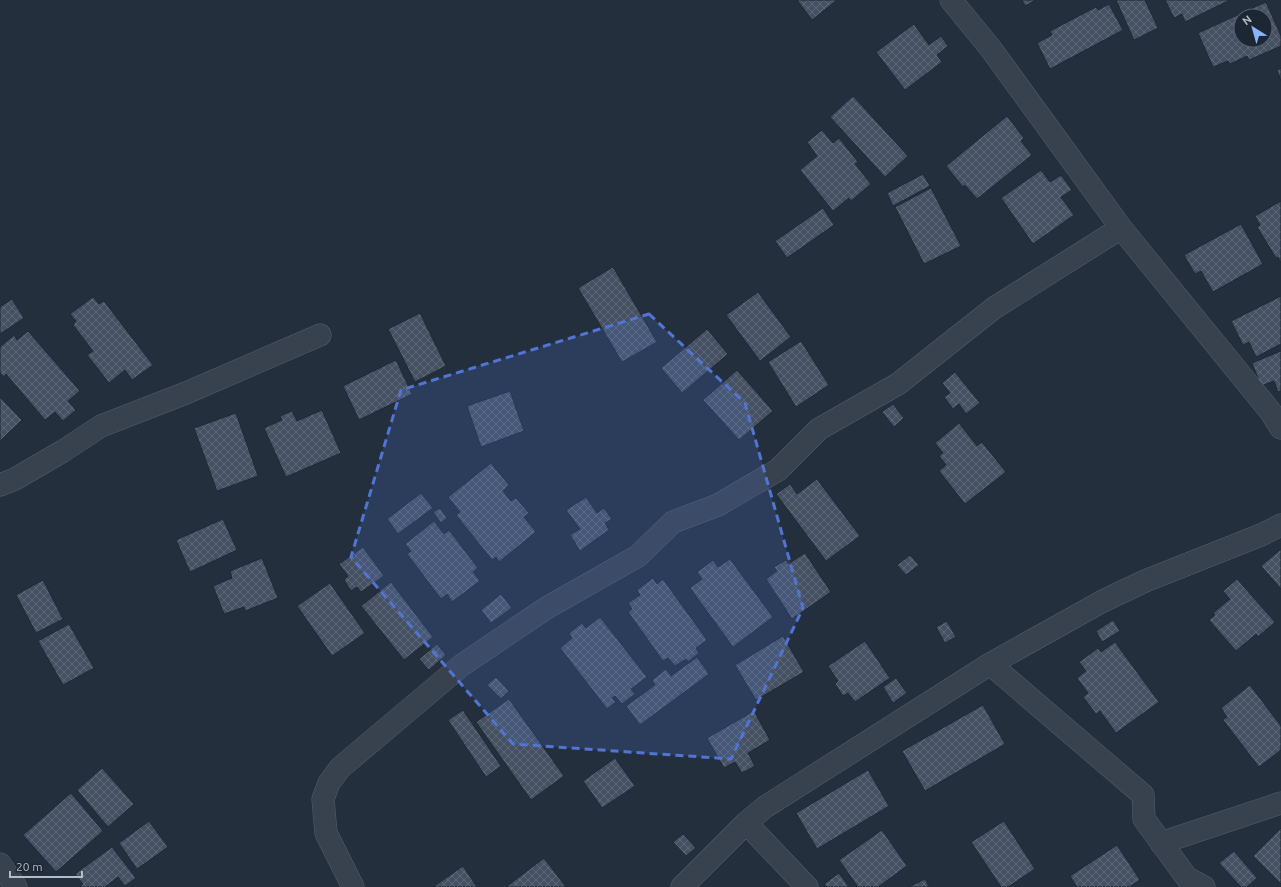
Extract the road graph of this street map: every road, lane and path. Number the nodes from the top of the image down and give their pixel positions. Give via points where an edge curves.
1 (951, 0) edge
2 (1122, 228) junction
3 (320, 335) dead end
4 (1281, 428) edge
5 (0, 484) edge
6 (1281, 525) edge
7 (990, 664) junction
8 (1281, 803) edge
9 (746, 823) junction
10 (1161, 843) junction
11 (0, 864) edge
12 (16, 887) edge
13 (354, 887) edge
14 (682, 887) edge
15 (807, 887) edge
16 (1204, 887) edge

1 - 2 street via 991,49
2 - 4 street
2 - 13 street via 994,308 898,384 819,429 778,470 718,505 673,522 638,556 548,607 462,665 340,768 329,783 323,799 326,833
3 - 5 street via 186,393 101,426 15,479
6 - 7 street via 1103,600
7 - 9 street via 765,807
7 - 10 street via 1143,795 1144,819
8 - 10 street
9 - 14 street
9 - 15 street
10 - 16 street via 1187,878
11 - 12 street

